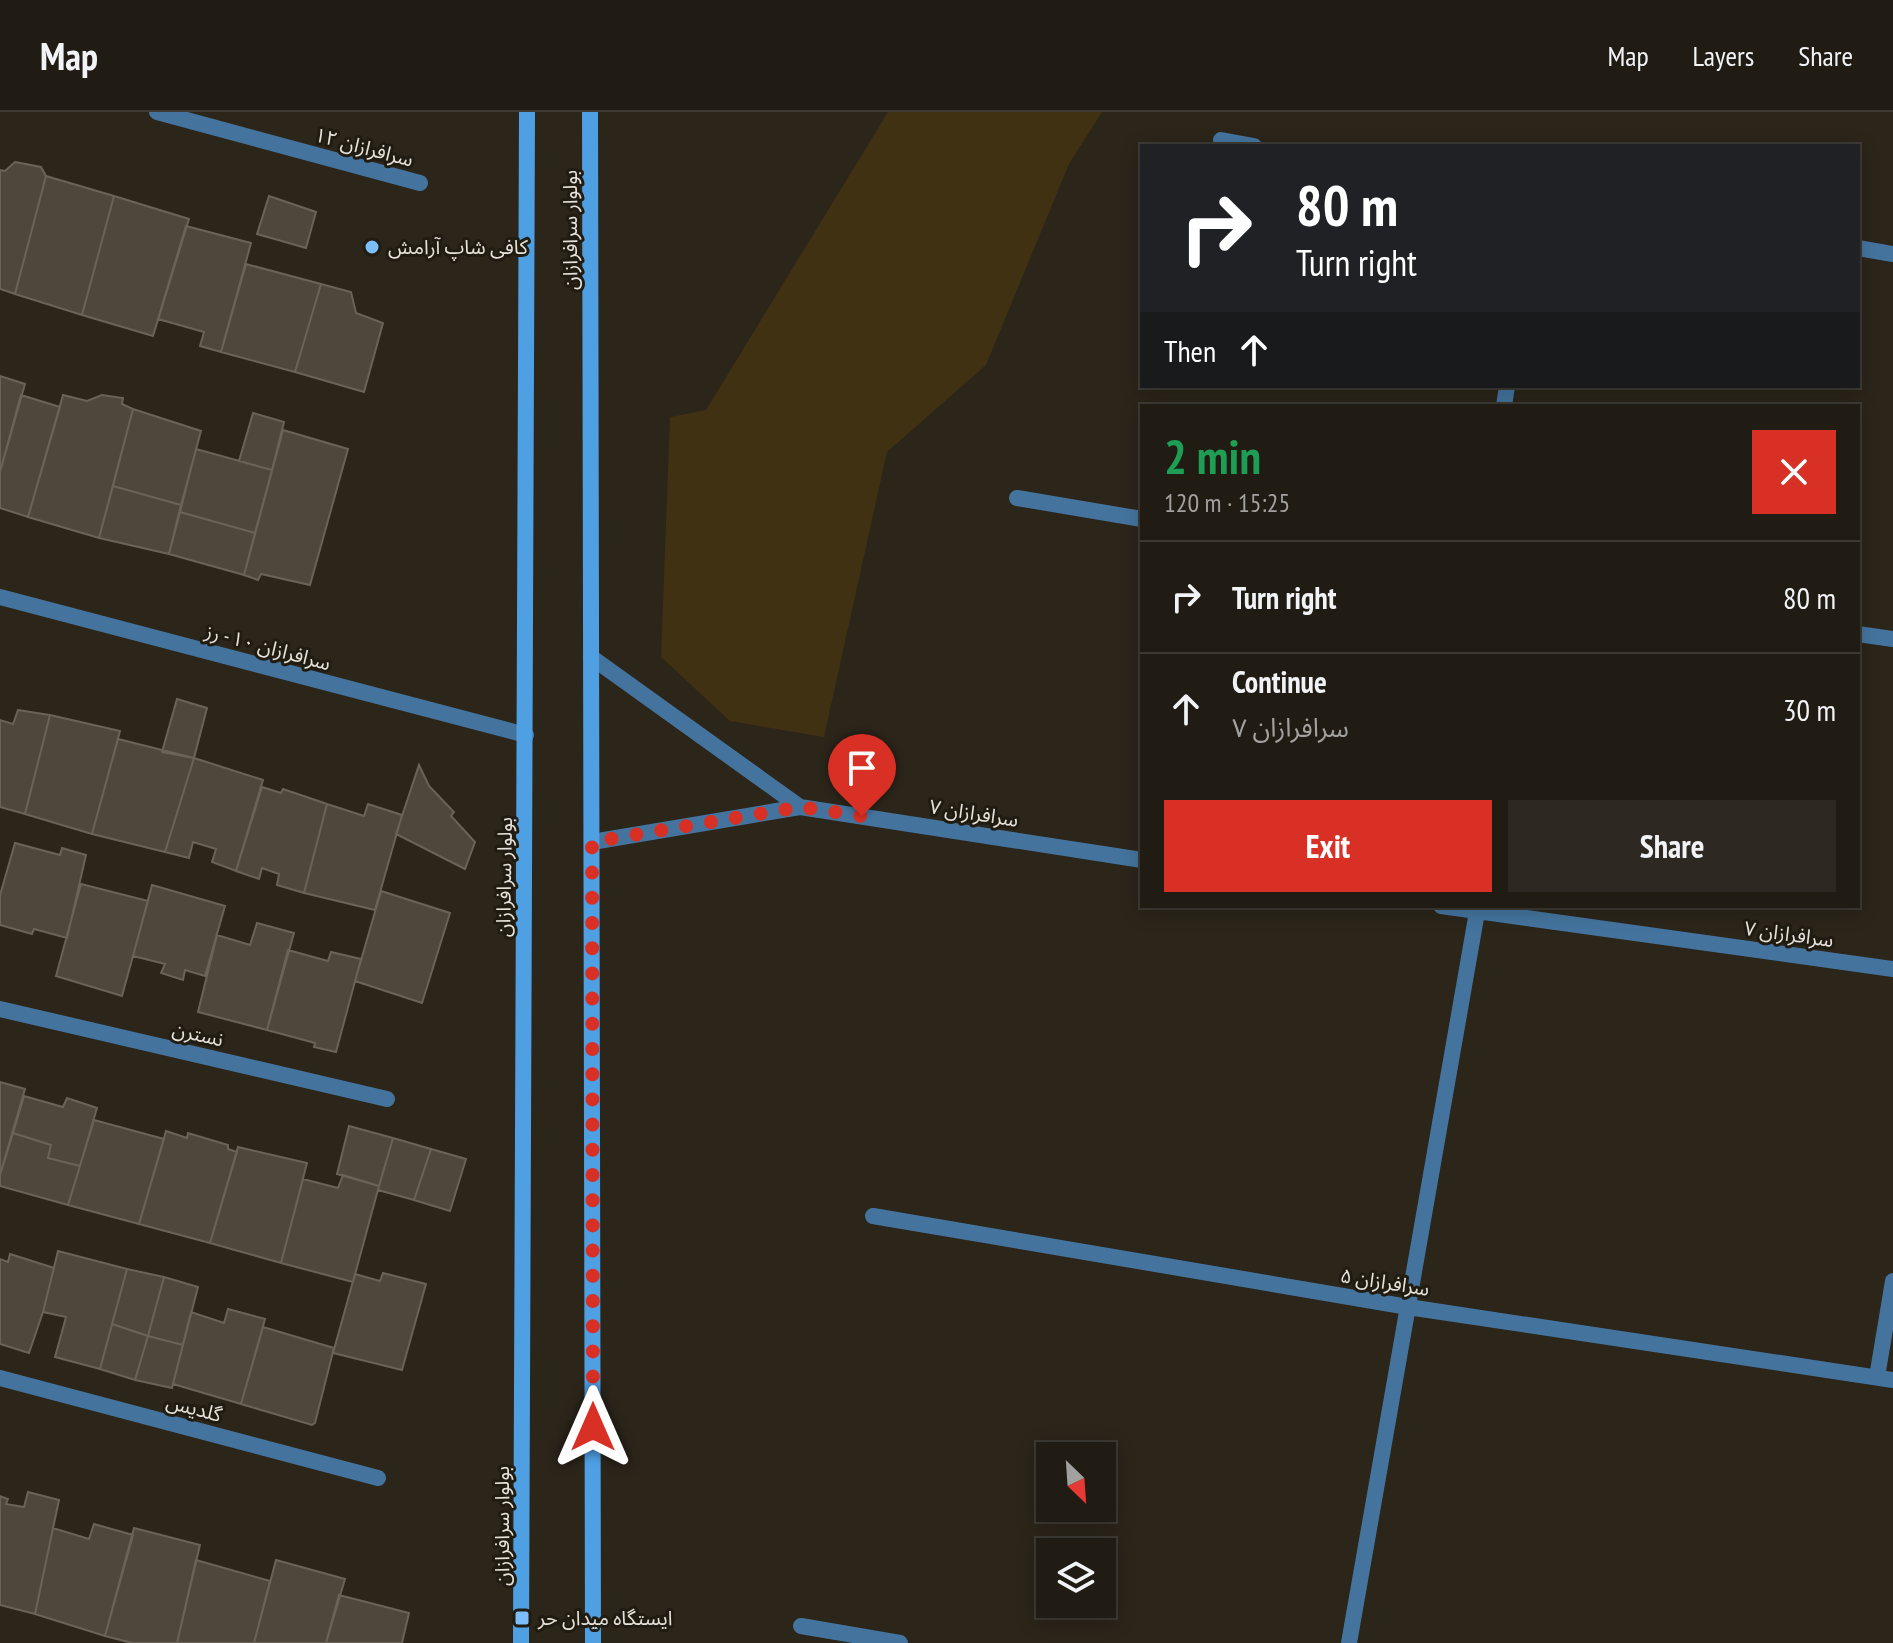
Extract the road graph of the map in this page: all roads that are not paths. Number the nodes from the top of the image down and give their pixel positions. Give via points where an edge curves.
1 (157, 112) edge
2 (527, 112) edge
3 (590, 112) edge
4 (1221, 140) dead end
5 (1243, 144) edge
6 (420, 183) dead end
7 (1860, 248) edge
8 (1893, 254) edge
9 (1017, 498) dead end
10 (1140, 519) edge
11 (0, 597) edge
12 (1860, 634) edge
13 (1893, 639) edge
14 (591, 657) junction
15 (526, 735) junction
16 (800, 807) junction
17 (592, 842) junction
18 (1140, 860) edge
19 (1453, 908) edge
20 (1477, 912) junction
21 (1893, 969) edge
22 (0, 1009) edge
23 (387, 1099) dead end
24 (873, 1216) dead end
25 (1893, 1281) edge
26 (1408, 1307) junction
27 (0, 1378) edge
28 (1885, 1378) edge
29 (378, 1478) dead end
30 (801, 1626) dead end
31 (521, 1643) edge
32 (593, 1643) edge
33 (900, 1643) edge
34 (1349, 1643) edge

1 - 6 street, سرافرازان ۱۲
2 - 15 main road, بولوار سرافرازان
3 - 14 main road, بولوار سرافرازان
4 - 5 street
7 - 8 street
9 - 10 street
11 - 15 street, سرافرازان ۱۰ - رز
12 - 13 street
14 - 16 street
14 - 17 main road, بولوار سرافرازان
15 - 31 main road, بولوار سرافرازان
16 - 17 street
16 - 18 street, سرافرازان ۷
17 - 32 main road, بولوار سرافرازان
19 - 20 street, سرافرازان ۷
20 - 21 street, سرافرازان ۷
20 - 26 street
22 - 23 street, نسترن
24 - 26 street, سرافرازان ۵
25 - 28 street
26 - 28 street, سرافرازان ۵
26 - 34 street
27 - 29 street, گلدیس
30 - 33 street

